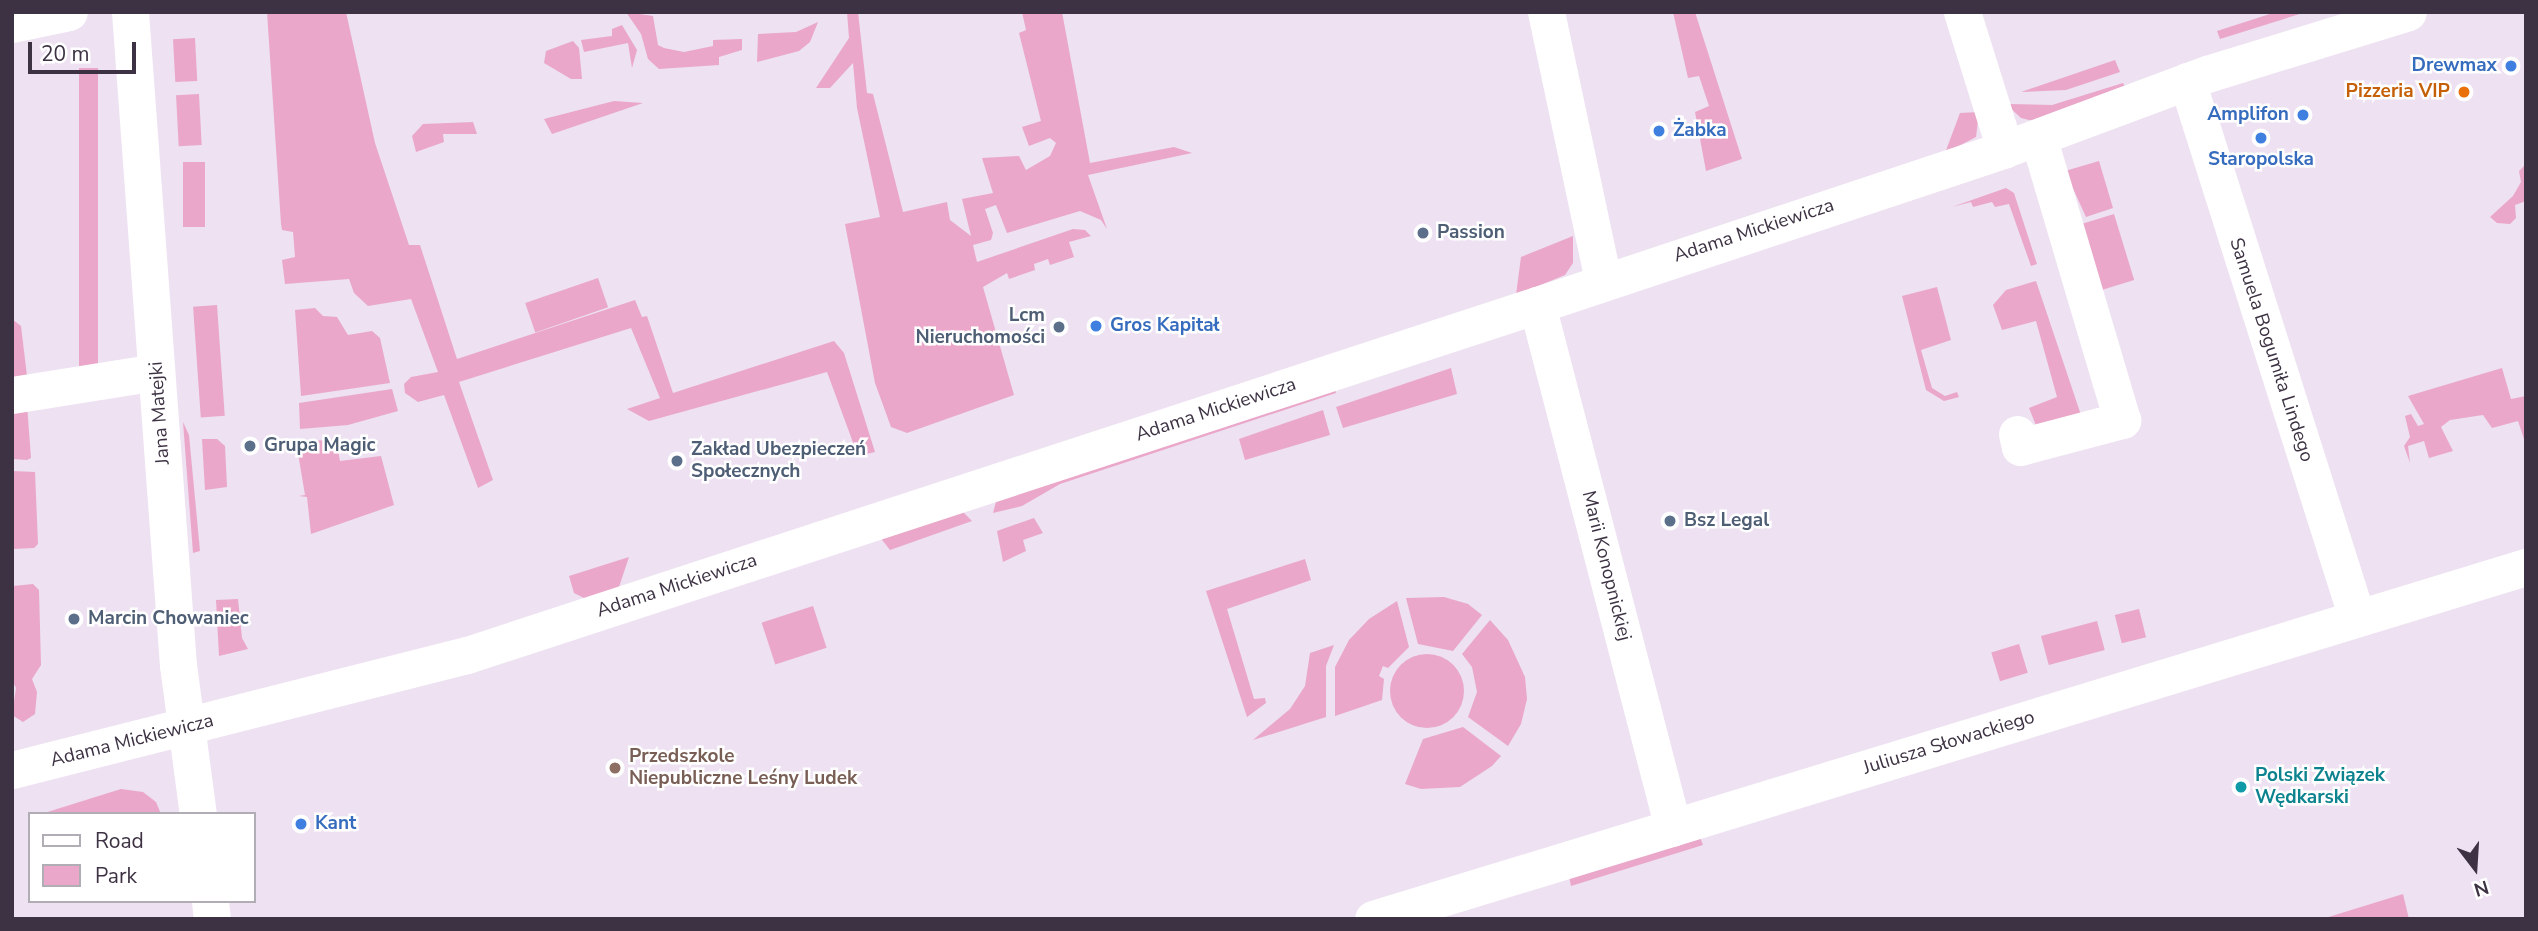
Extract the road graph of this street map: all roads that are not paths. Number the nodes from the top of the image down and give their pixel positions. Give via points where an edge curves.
1 (69, 12) edge
2 (130, 12) edge
3 (1546, 12) edge
4 (1962, 12) edge
5 (2408, 12) edge
6 (12, 24) edge
7 (2187, 81) junction
8 (2021, 143) junction
9 (1604, 280) junction
10 (1537, 305) junction
11 (156, 372) junction
12 (12, 395) edge
13 (2017, 434) dead end
14 (2526, 567) edge
15 (2357, 618) junction
16 (185, 729) junction
17 (12, 770) edge
18 (198, 812) edge
19 (1673, 828) junction
20 (1373, 919) edge

1 - 6 street
2 - 11 street, Jana Matejki
3 - 9 street
4 - 8 street
5 - 7 street, Adama Mickiewicza
7 - 8 street, Adama Mickiewicza
7 - 15 street, Samuela Bogumiła Lindego
8 - 9 street, Adama Mickiewicza
8 - 13 street via 2122,420 2020,446
9 - 10 street, Adama Mickiewicza
10 - 16 street, Adama Mickiewicza via 467,655
10 - 19 street, Marii Konopnickiej
11 - 12 street
11 - 16 street, Jana Matejki
14 - 15 street, Juliusza Słowackiego
15 - 19 street, Juliusza Słowackiego
16 - 17 street, Adama Mickiewicza
16 - 18 street, Jana Matejki
19 - 20 street, Juliusza Słowackiego

